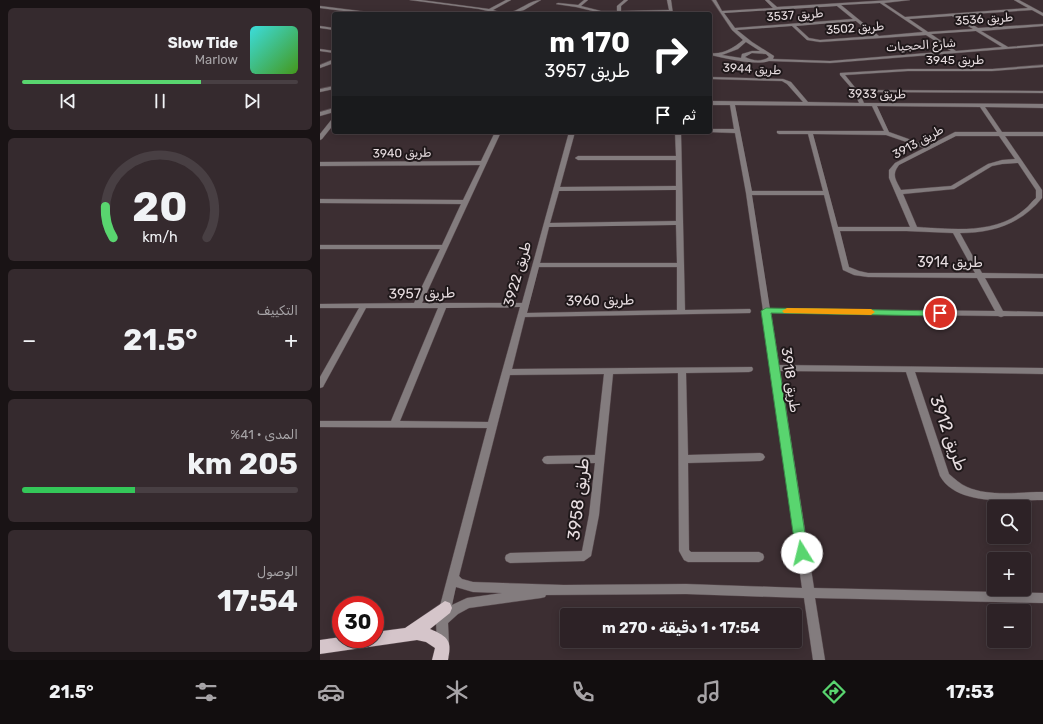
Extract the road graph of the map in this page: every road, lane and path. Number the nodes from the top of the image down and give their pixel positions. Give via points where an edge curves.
1 (412, 0) edge
2 (509, 0) edge
3 (539, 0) edge
4 (586, 0) edge
5 (626, 0) edge
6 (669, 0) edge
7 (714, 0) edge
8 (768, 0) edge
9 (908, 0) edge
10 (1016, 0) edge
11 (881, 2) junction
12 (558, 4) dead end
13 (838, 5) junction
14 (578, 6) junction
15 (320, 7) edge
16 (777, 9) junction
17 (1032, 9) junction
18 (490, 10) junction
19 (360, 12) edge
20 (498, 12) edge
21 (513, 12) edge
22 (619, 12) junction
23 (671, 12) edge
24 (721, 12) junction
25 (952, 15) junction
26 (1043, 15) edge
27 (904, 18) junction
28 (857, 20) junction
29 (793, 25) junction
30 (1043, 25) edge
31 (320, 27) edge
32 (332, 29) edge
33 (733, 29) junction
34 (977, 29) junction
35 (926, 33) junction
36 (878, 36) junction
37 (746, 42) junction
38 (1043, 45) edge
39 (1006, 48) junction
40 (320, 50) edge
41 (332, 52) edge
42 (955, 52) junction
43 (747, 53) junction
44 (712, 54) edge
45 (719, 55) junction
46 (769, 56) junction
47 (895, 57) junction
48 (747, 60) junction
49 (899, 61) dead end
50 (332, 62) edge
51 (904, 66) dead end
52 (1043, 66) edge
53 (320, 67) edge
54 (908, 70) junction
55 (712, 78) edge
56 (332, 88) edge
57 (326, 89) junction
58 (320, 91) edge
59 (856, 91) junction
60 (1026, 92) junction
61 (1043, 92) edge
62 (332, 93) edge
63 (1030, 97) dead end
64 (1035, 101) dead end
65 (806, 103) junction
66 (712, 104) edge
67 (732, 104) junction
68 (862, 104) junction
69 (874, 104) junction
70 (981, 105) junction
71 (1041, 106) edge
72 (332, 111) edge
73 (320, 114) edge
74 (332, 123) edge
75 (736, 130) junction
76 (712, 131) edge
77 (325, 132) junction
78 (332, 132) edge
79 (779, 132) dead end
80 (810, 132) junction
81 (887, 132) junction
82 (1002, 133) junction
83 (497, 134) edge
84 (571, 134) edge
85 (678, 134) edge
86 (1043, 134) edge
87 (320, 138) edge
88 (927, 147) junction
89 (578, 158) dead end
90 (678, 158) junction
91 (1019, 161) junction
92 (484, 163) junction
93 (320, 164) edge
94 (679, 188) junction
95 (556, 189) junction
96 (899, 192) junction
97 (825, 193) junction
98 (749, 194) junction
99 (320, 202) edge
100 (465, 202) junction
101 (680, 223) junction
102 (546, 225) junction
103 (836, 229) junction
104 (914, 229) junction
105 (956, 232) junction
106 (320, 247) edge
107 (445, 247) junction
108 (535, 265) junction
109 (679, 265) junction
110 (980, 275) junction
111 (1043, 276) edge
112 (418, 305) junction
113 (443, 305) junction
114 (524, 305) junction
115 (320, 306) edge
116 (363, 307) junction
117 (681, 311) junction
118 (747, 311) dead end
119 (766, 311) junction
120 (1043, 314) edge
121 (521, 315) junction
122 (1001, 315) junction
123 (774, 368) junction
124 (749, 369) dead end
125 (682, 370) junction
126 (910, 370) junction
127 (609, 371) junction
128 (1043, 371) edge
129 (506, 372) junction
130 (320, 384) edge
131 (320, 424) edge
132 (394, 424) junction
133 (492, 425) junction
134 (760, 457) dead end
135 (599, 459) junction
136 (683, 459) junction
137 (547, 460) dead end
138 (1043, 496) edge
139 (759, 557) dead end
140 (510, 558) dead end
141 (453, 578) junction
142 (564, 590) junction
143 (808, 592) junction
144 (1043, 598) edge
145 (444, 614) junction
146 (408, 634) junction
147 (320, 647) edge
148 (441, 653) edge
149 (819, 660) edge

1 - 18 street
2 - 18 street
3 - 21 street
4 - 14 street
5 - 22 street via 619,6
6 - 23 street
7 - 24 street
8 - 16 street
9 - 11 street
10 - 17 street, طريق 3536
11 - 13 street
11 - 27 street
12 - 14 street
13 - 16 street
13 - 28 street
14 - 22 street via 592,11
15 - 19 street
16 - 24 street
17 - 25 street, طريق 3536
17 - 26 street, طريق 3536
18 - 20 street
22 - 23 street
24 - 33 street
25 - 27 street, طريق 3536
25 - 34 street
27 - 35 street
28 - 29 street, طريق 3537
28 - 36 street
29 - 33 street, طريق 3537
29 - 36 street, طريق 3502 via 811,41
30 - 34 street, طريق 3536
31 - 32 street
33 - 37 street
34 - 35 street, طريق 3536
34 - 39 street
35 - 36 street, طريق 3502
35 - 42 street
37 - 43 street
37 - 45 street
37 - 46 street
38 - 39 street, شارع الحجيات
39 - 42 street, شارع الحجيات
40 - 41 street
42 - 47 street, شارع الحجيات
43 - 45 street
43 - 46 street
43 - 48 street via 743,57
44 - 45 street
45 - 48 street
46 - 47 street, شارع الحجيات via 823,62
46 - 48 street via 760,62
47 - 49 street
50 - 53 street
51 - 54 street
52 - 54 street, طريق 3945 via 992,70
54 - 59 street, طريق 3945 via 842,74
55 - 65 street, طريق 3944 via 782,80 789,83
56 - 57 street
57 - 58 street
57 - 62 street
59 - 60 street
59 - 68 street, طريق 3945
60 - 61 street
60 - 63 street
64 - 71 street
65 - 67 street, طريق 3933
65 - 68 street, طريق 3933
66 - 67 street, طريق 3933
67 - 75 street, طريق 3918
68 - 69 street, طريق 3933
69 - 70 street, طريق 3933
69 - 81 street
70 - 71 street, طريق 3933
70 - 82 street
72 - 73 street
74 - 77 street
75 - 76 street
75 - 98 street, طريق 3918
77 - 78 street
77 - 87 street
79 - 80 street
80 - 81 street
80 - 97 street
81 - 88 street
82 - 86 street, طريق 3913
82 - 88 street, طريق 3913 via 959,133
82 - 91 street
83 - 92 street
84 - 95 street, طريق 3922
85 - 90 street
88 - 96 street, طريق 3913 via 894,167 892,178
89 - 90 street
90 - 94 street
91 - 96 street via 990,165 952,188
91 - 105 street via 1039,190 1039,198 1035,204 1002,226
92 - 93 street, طريق 3940
92 - 100 street
94 - 95 street
94 - 101 street
95 - 102 street, طريق 3922
96 - 104 street, طريق 3913
97 - 98 street
97 - 103 street
98 - 119 street, طريق 3918
99 - 100 street
100 - 107 street
101 - 102 street
101 - 109 street
102 - 108 street, طريق 3922
103 - 104 street
103 - 110 street, طريق 3914 via 846,268 857,273
104 - 105 street
105 - 110 street
106 - 107 street
107 - 112 street
108 - 109 street
108 - 114 street, طريق 3922
109 - 117 street
110 - 111 street, طريق 3914
110 - 122 street
112 - 113 street, طريق 3957
112 - 116 street, طريق 3957
113 - 114 street, طريق 3957
113 - 132 street
114 - 121 street, طريق 3922
115 - 116 street, طريق 3957
116 - 130 street
117 - 118 street, طريق 3960
117 - 121 street, طريق 3960
119 - 122 street
119 - 123 street, طريق 3918
120 - 122 street
121 - 129 street, طريق 3922
123 - 126 street
123 - 143 street, طريق 3918
124 - 125 street
125 - 127 street
125 - 136 street
126 - 128 street
126 - 138 street, طريق 3912 via 945,476 951,484 976,495
127 - 129 street
127 - 135 street, طريق 3958
129 - 133 street, طريق 3922
131 - 132 street
132 - 133 street
133 - 141 street, طريق 3922
134 - 136 street
135 - 137 street
135 - 140 street, طريق 3958 via 594,515 587,553 584,556
136 - 139 street via 685,554 688,557
141 - 142 street via 459,583 473,587
141 - 145 street, طريق 3922
142 - 143 street
142 - 145 street via 467,603
143 - 144 street
143 - 149 street, طريق 3918
145 - 146 main road
145 - 148 street, طريق 3922
146 - 147 main road
146 - 148 main road via 431,636

